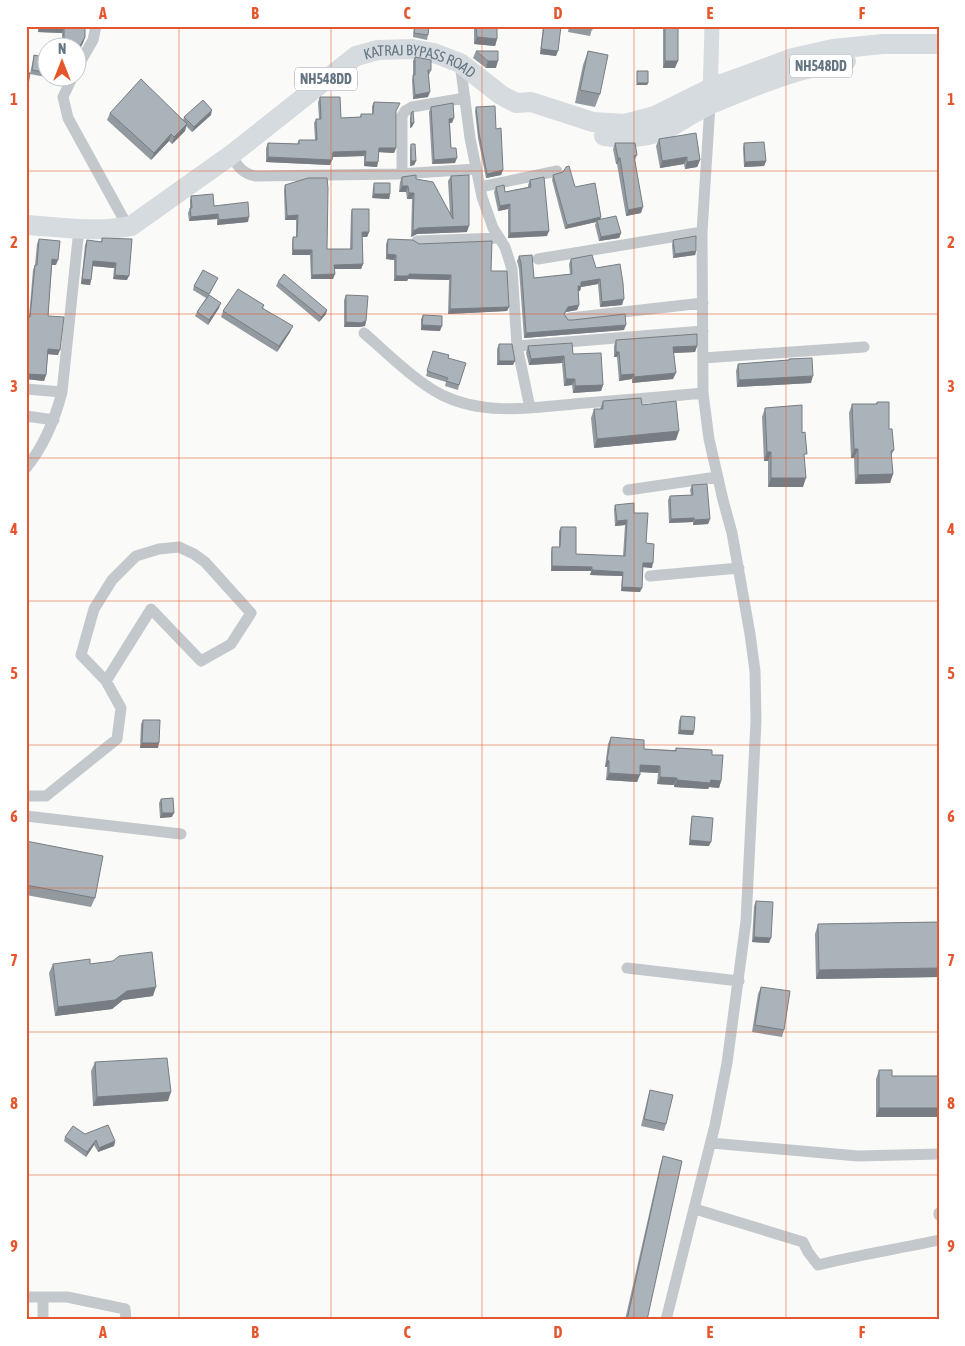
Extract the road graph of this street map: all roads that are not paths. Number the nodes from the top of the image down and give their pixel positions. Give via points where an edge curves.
1 (96, 26) edge
2 (712, 26) edge
3 (939, 44) edge
4 (88, 49) edge
5 (852, 54) junction
6 (939, 58) edge
7 (460, 63) junction
8 (67, 88) edge
9 (710, 97) junction
10 (465, 98) junction
11 (231, 155) junction
12 (476, 169) junction
13 (557, 171) dead end
14 (402, 174) junction
15 (480, 187) junction
16 (134, 223) junction
17 (26, 225) edge
18 (79, 229) junction
19 (702, 232) junction
20 (499, 238) junction
21 (418, 241) edge
22 (538, 259) dead end
23 (703, 303) junction
24 (570, 318) edge
25 (703, 331) junction
26 (364, 333) dead end
27 (517, 346) junction
28 (864, 347) dead end
29 (703, 358) junction
30 (26, 389) edge
31 (62, 392) junction
32 (703, 393) junction
33 (530, 408) junction
34 (26, 416) edge
35 (54, 420) junction
36 (26, 468) edge
37 (717, 477) junction
38 (628, 490) dead end
39 (739, 568) junction
40 (650, 576) dead end
41 (106, 681) junction
42 (26, 796) edge
43 (26, 816) edge
44 (182, 834) dead end
45 (627, 968) dead end
46 (739, 981) junction
47 (711, 1143) junction
48 (939, 1154) edge
49 (694, 1209) junction
50 (939, 1240) edge
51 (26, 1297) edge
52 (43, 1297) junction
53 (43, 1320) edge
54 (126, 1320) edge
55 (666, 1320) edge

1 - 4 street
2 - 9 main road
3 - 5 highway, NH548DD via 883,44
5 - 6 highway, NH548DD
5 - 9 highway, NH548DD via 833,49 793,58
7 - 9 highway, KATRAJ BYPASS ROAD / NH548DD via 516,103 531,102 593,122 625,124
7 - 10 street
7 - 11 highway, KATRAJ BYPASS ROAD / NH548DD via 412,49 378,50 356,56
8 - 16 street via 63,97 68,118
9 - 19 street
10 - 12 street
10 - 14 street via 405,111 402,116
11 - 14 street via 238,167 248,175 256,176
11 - 16 highway, KATRAJ BYPASS ROAD / NH548DD
12 - 14 street
12 - 15 street
13 - 15 street
15 - 20 street via 487,214
16 - 18 highway via 114,229
17 - 18 highway
18 - 31 street
19 - 22 street
19 - 23 street
20 - 21 street
20 - 27 street via 512,269
23 - 24 street
23 - 25 street
25 - 27 street
25 - 29 street
26 - 33 street via 441,395 485,407
27 - 33 street
28 - 29 street
29 - 32 street
30 - 31 street
31 - 35 street
32 - 33 street
32 - 37 street
34 - 35 street
35 - 36 street
37 - 38 street
37 - 39 street
39 - 40 street
39 - 46 street via 756,696 748,891
41 - 41 street via 81,655 94,609 112,580 136,556 159,549 179,548 194,554 251,613 231,644 201,661 151,609
41 - 42 street via 121,708 117,739 46,796
43 - 44 street
45 - 46 street
46 - 47 street via 723,1089
47 - 48 street via 858,1156
47 - 49 street
49 - 50 street via 803,1242 818,1266
49 - 55 street
51 - 52 street
52 - 53 street
52 - 54 street via 67,1297 125,1309

